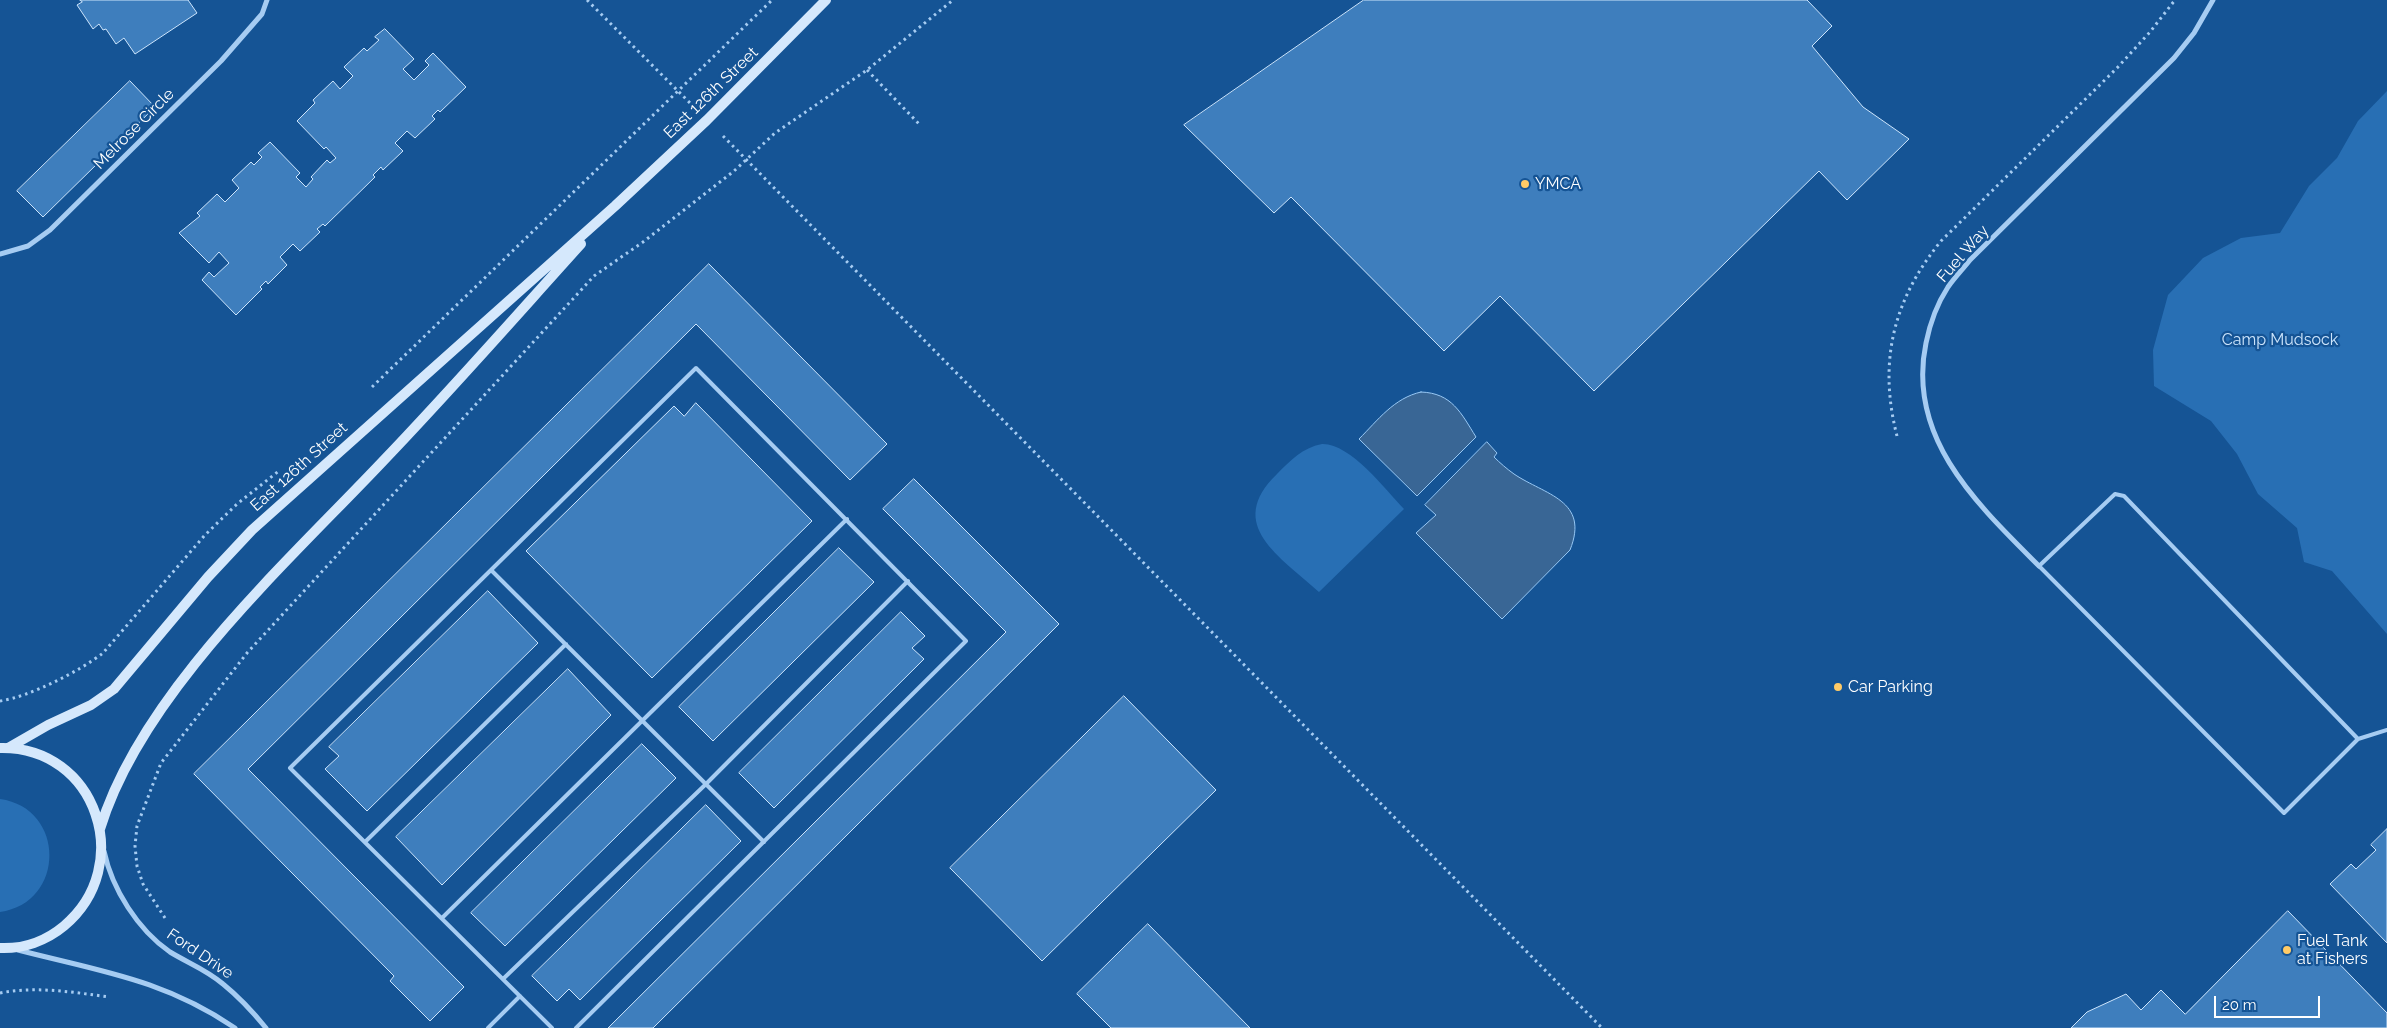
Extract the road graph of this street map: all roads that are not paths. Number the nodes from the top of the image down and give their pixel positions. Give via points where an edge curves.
1 (267, 0) edge
2 (826, 0) edge
3 (2213, 0) edge
4 (615, 206) junction
5 (0, 254) edge
6 (846, 519) junction
7 (2039, 566) junction
8 (492, 570) junction
9 (908, 581) junction
10 (566, 644) junction
11 (642, 720) junction
12 (2387, 730) edge
13 (2358, 739) junction
14 (4, 748) edge
15 (706, 784) junction
16 (100, 828) junction
17 (365, 842) junction
18 (764, 842) junction
19 (102, 843) junction
20 (442, 918) junction
21 (5, 949) edge
22 (503, 979) junction
23 (520, 996) junction
24 (235, 1028) edge
25 (266, 1028) edge
26 (488, 1028) edge
27 (552, 1028) edge
28 (576, 1028) edge

1 - 5 street, Melrose Circle via 262,14 221,61 50,230 28,246
2 - 4 main road, East 126th Street via 707,120
3 - 7 street, Fuel Way via 2194,33 2174,58 1970,260 1948,288 1931,321 1923,356 1921,388 1932,433 1973,496
4 - 14 main road, East 126th Street via 252,530 114,689 97,701
4 - 16 main road, East 126th Street via 205,652 128,761 114,787
6 - 8 lane via 696,368
6 - 9 lane
6 - 11 lane
7 - 13 lane via 2115,494 2124,496
7 - 13 lane via 2284,813
8 - 10 lane
8 - 17 lane via 290,768
9 - 15 lane
9 - 18 lane via 966,641
10 - 11 lane
10 - 17 lane
11 - 15 lane
11 - 20 lane
12 - 13 lane
14 - 16 main road via 37,754 62,768 90,801
15 - 18 lane
15 - 22 lane
16 - 19 main road
17 - 20 lane
18 - 28 lane
19 - 21 main road via 102,860 92,892 72,919 45,939
19 - 25 street, Ford Drive via 116,885 148,932 169,951 222,983
20 - 22 lane
21 - 24 street via 124,975 183,997
22 - 23 lane
23 - 26 lane
23 - 27 lane

